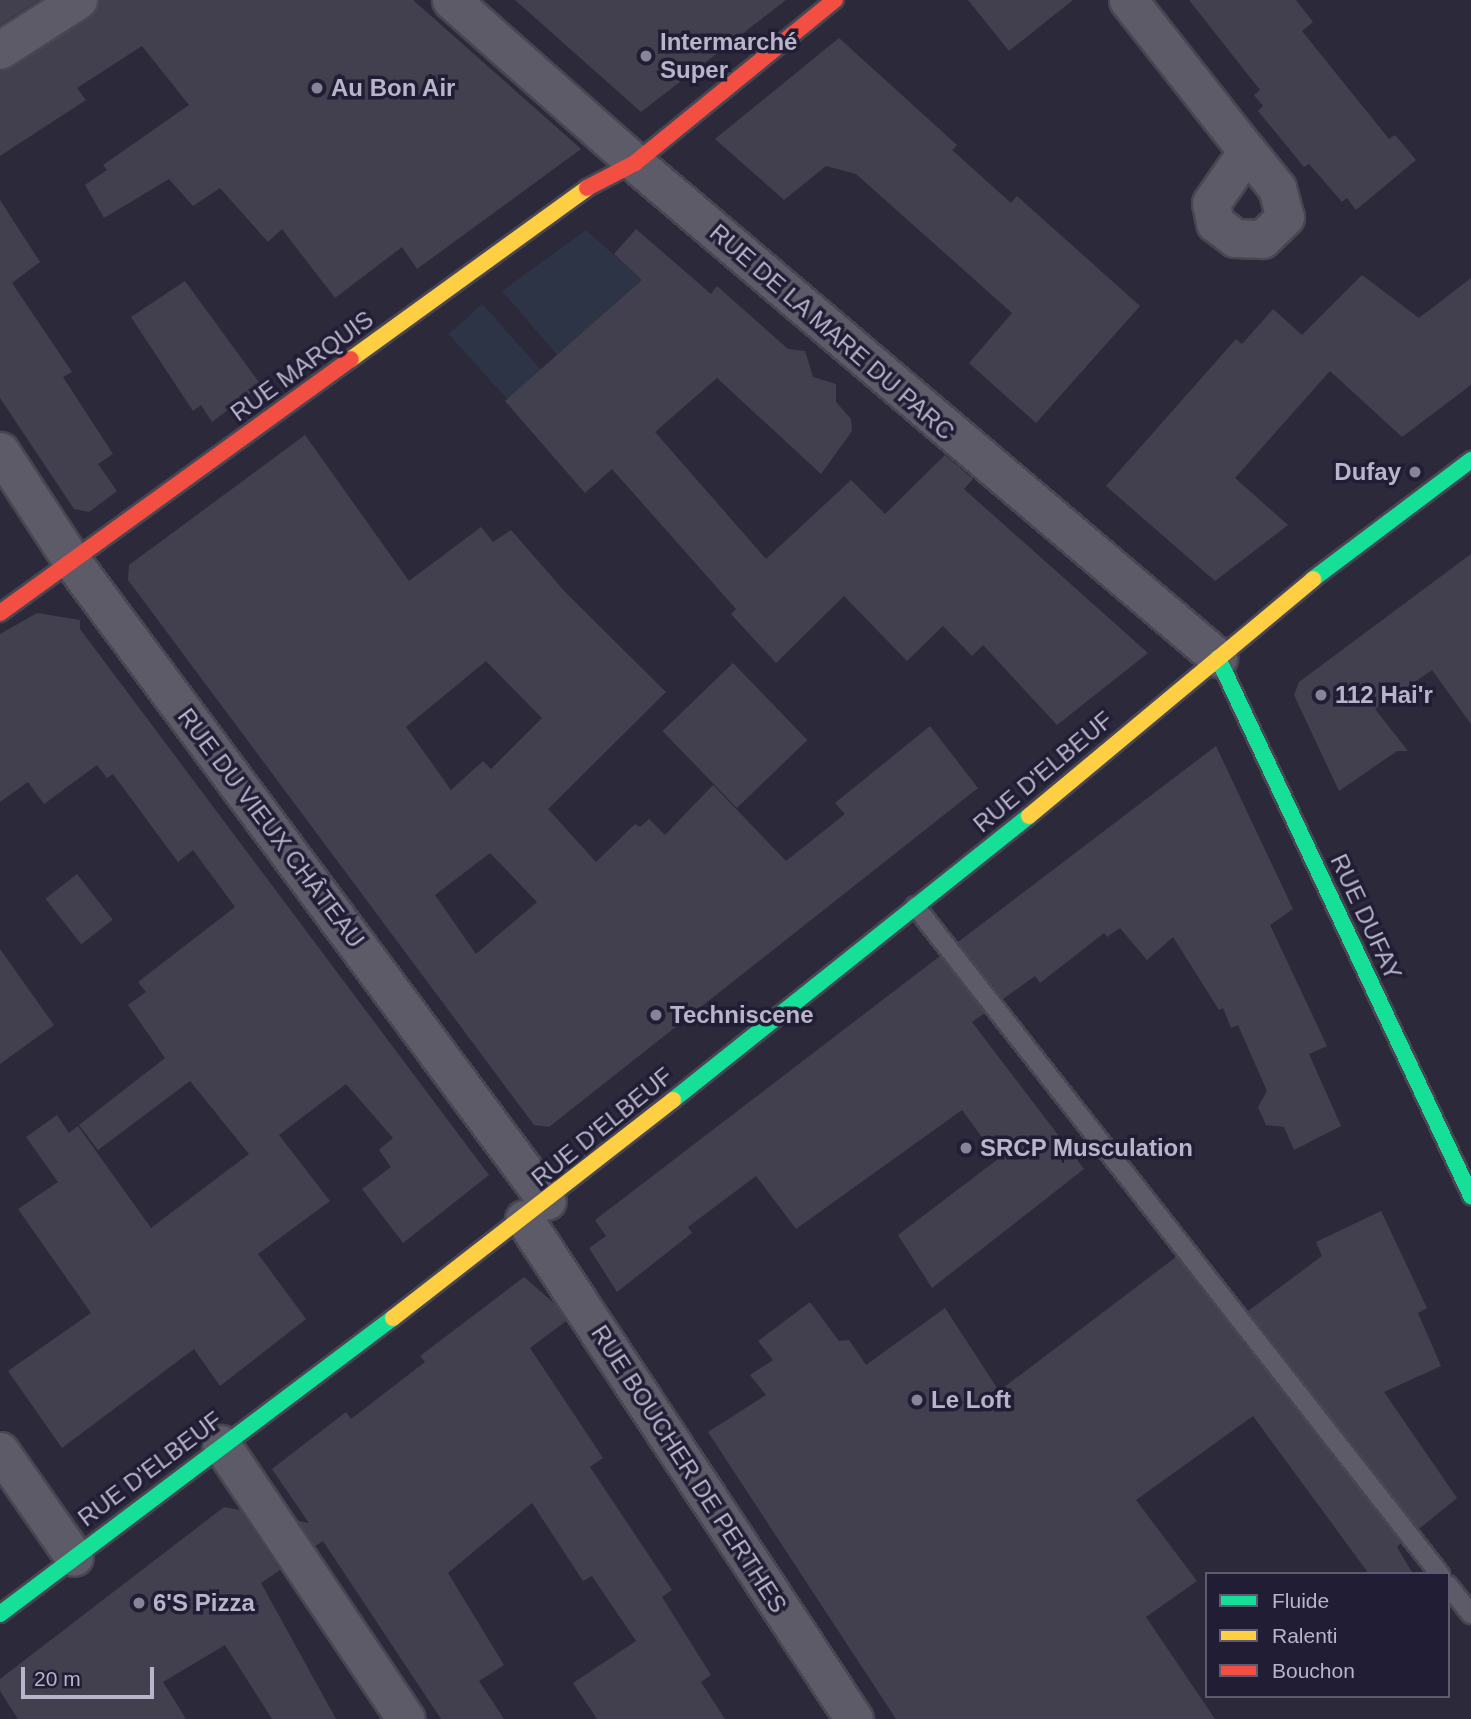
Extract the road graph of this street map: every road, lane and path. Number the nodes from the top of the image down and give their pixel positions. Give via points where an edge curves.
1 (78, 0) edge
2 (451, 0) edge
3 (835, 0) edge
4 (1128, 0) edge
5 (0, 50) edge
6 (1247, 151) dead end
7 (635, 163) junction
8 (0, 451) edge
9 (1471, 460) edge
10 (71, 560) junction
11 (0, 613) edge
12 (1218, 658) junction
13 (915, 906) junction
14 (1471, 1196) edge
15 (536, 1210) junction
16 (220, 1444) junction
17 (0, 1451) edge
18 (74, 1557) junction
19 (1438, 1572) edge
20 (1450, 1588) edge
21 (0, 1614) edge
22 (1471, 1614) edge
23 (407, 1719) edge
24 (854, 1719) edge

1 - 5 street
2 - 7 street, RUE DE LA MARE DU PARC
3 - 7 main road, RUE MARQUIS
4 - 6 street
7 - 10 main road, RUE MARQUIS via 607,174
7 - 12 street, RUE DE LA MARE DU PARC
8 - 10 street, RUE DU VIEUX CHÂTEAU
9 - 12 main road, RUE D'ELBEUF via 1317,575
10 - 11 main road, RUE MARQUIS
10 - 15 street, RUE DU VIEUX CHÂTEAU
12 - 13 main road, RUE D'ELBEUF
12 - 14 main road, RUE DUFAY
13 - 15 main road, RUE D'ELBEUF
13 - 19 lane
15 - 16 main road, RUE D'ELBEUF
15 - 24 street, RUE BOUCHER DE PERTHES
16 - 18 main road, RUE D'ELBEUF
16 - 23 street
17 - 18 street
18 - 21 main road, RUE D'ELBEUF
20 - 22 lane

